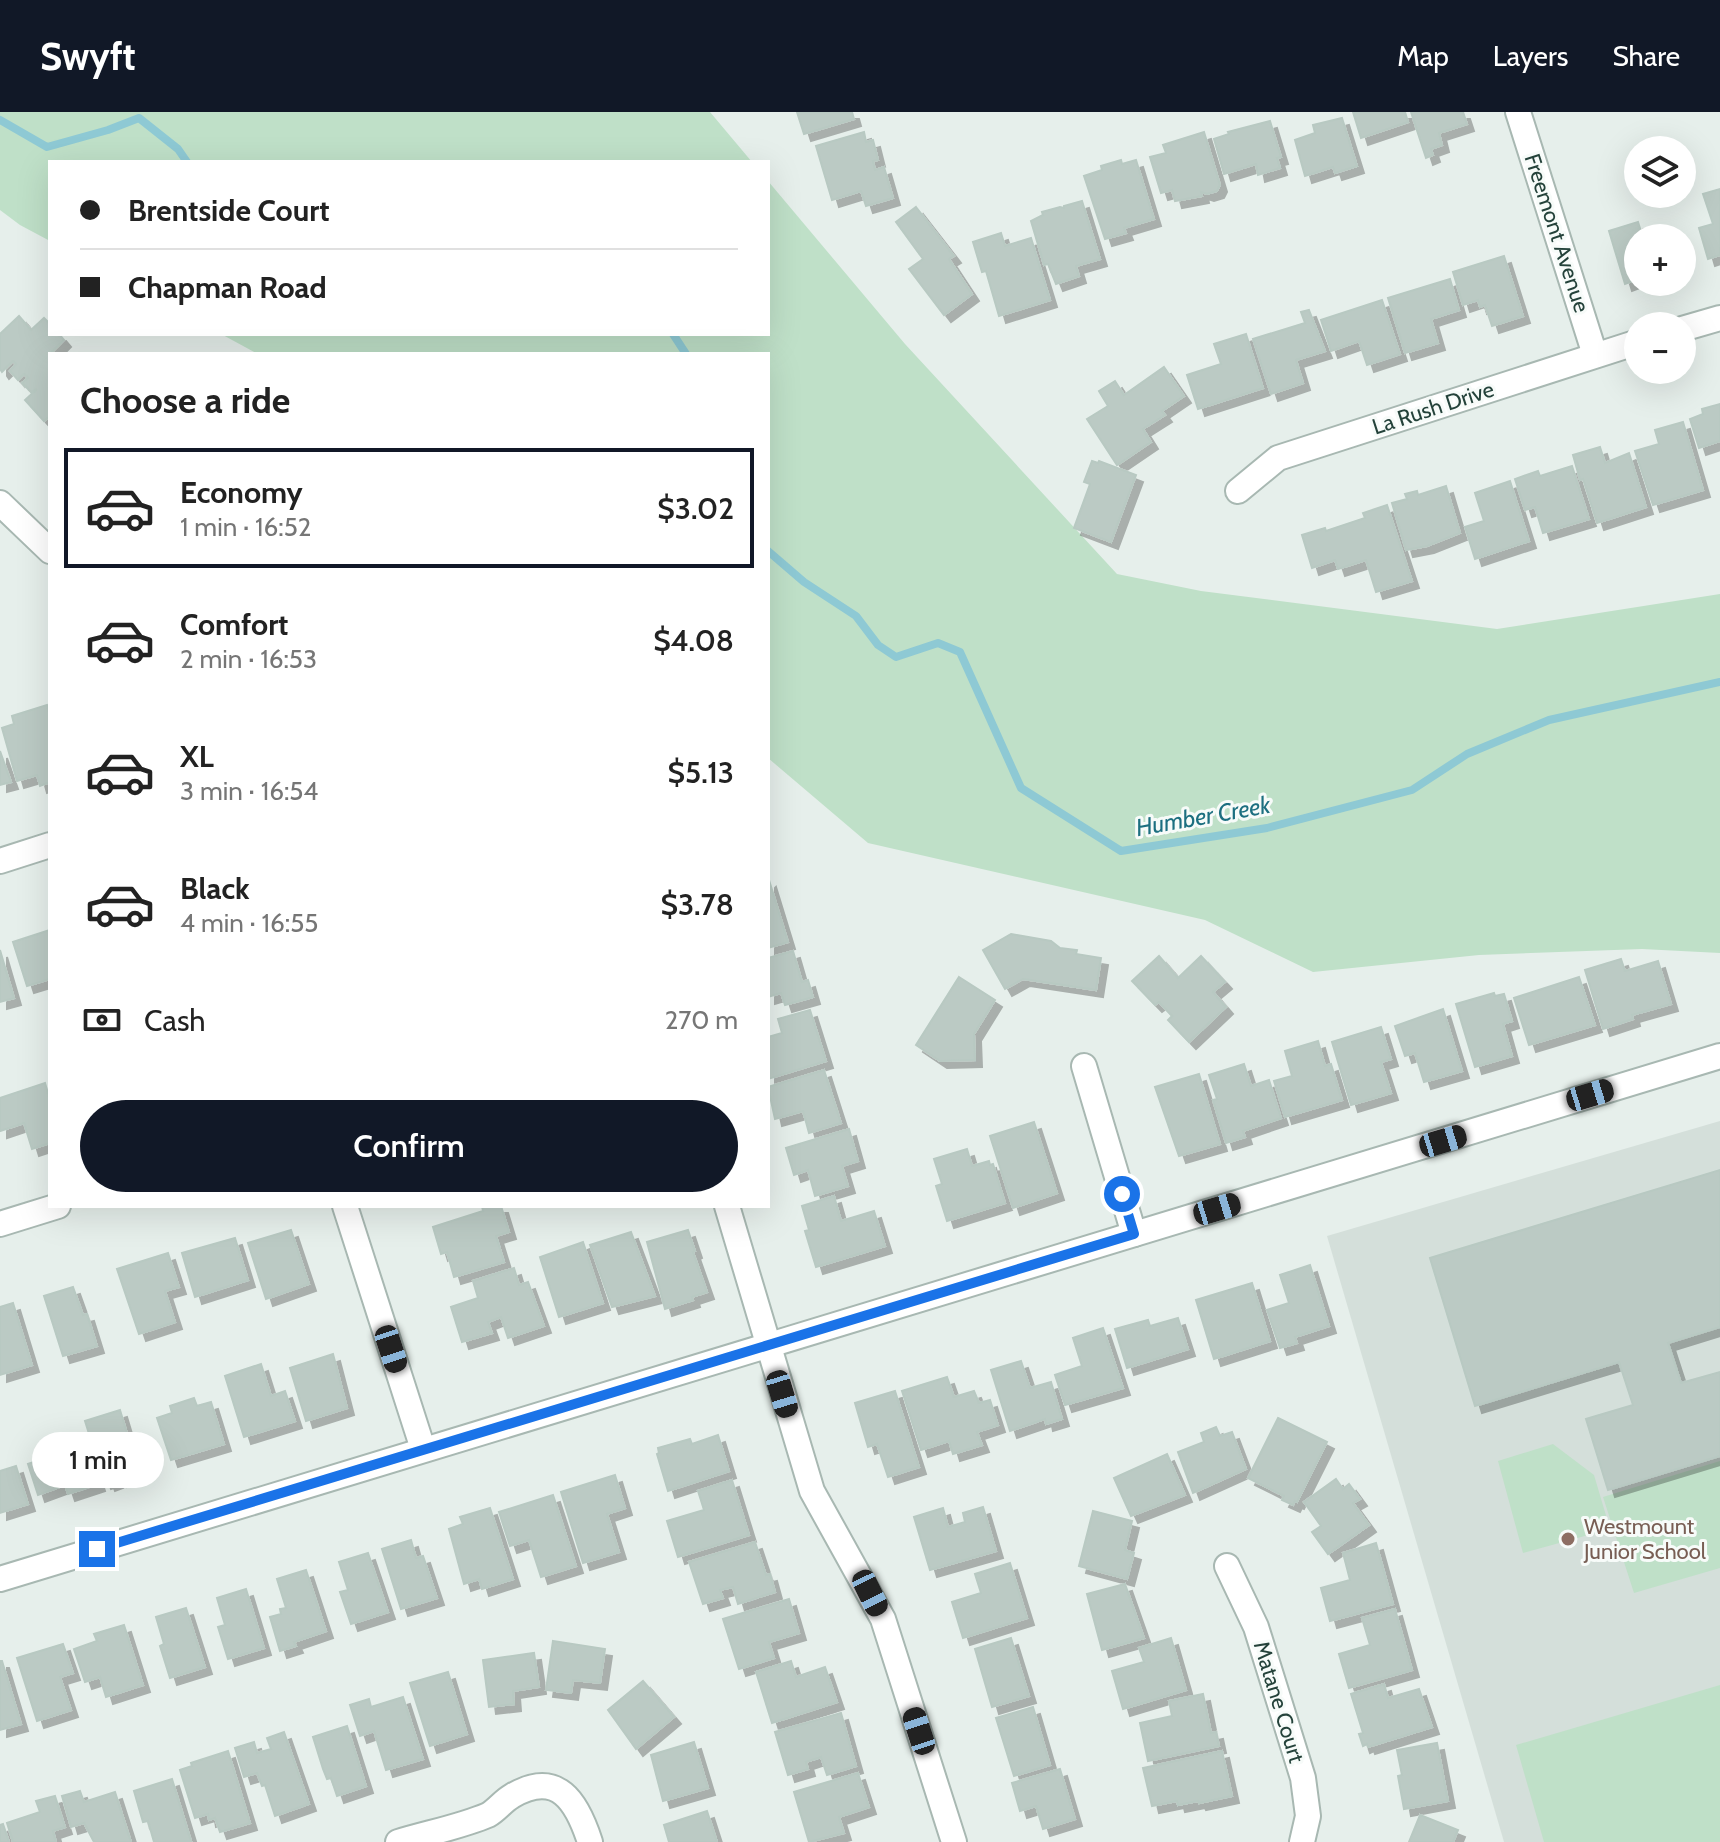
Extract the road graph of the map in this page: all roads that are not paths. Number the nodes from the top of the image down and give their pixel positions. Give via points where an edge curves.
1 (1518, 112) edge
2 (1720, 318) edge
3 (1696, 325) edge
4 (1624, 346) edge
5 (1595, 355) junction
6 (1238, 491) dead end
7 (0, 503) edge
8 (48, 549) edge
9 (48, 846) edge
10 (0, 861) edge
11 (1720, 1056) edge
12 (1084, 1066) dead end
13 (52, 1208) edge
14 (346, 1208) edge
15 (728, 1208) edge
16 (0, 1224) edge
17 (1134, 1234) junction
18 (769, 1346) junction
19 (423, 1449) junction
20 (1227, 1566) dead end
21 (0, 1579) edge
22 (398, 1842) edge
23 (590, 1842) edge
24 (954, 1842) edge
25 (1302, 1842) edge

1 - 5 street, Freemont Avenue
2 - 3 street
4 - 5 street, La Rush Drive
5 - 6 street, La Rush Drive via 1278,458
7 - 8 street
9 - 10 street
11 - 17 street
12 - 17 street
13 - 16 street
14 - 19 street
15 - 18 street
17 - 18 street
18 - 19 street
18 - 24 street via 812,1491 883,1619
19 - 21 street
20 - 25 street, Matane Court via 1256,1627 1303,1778 1308,1816
22 - 23 street via 487,1815 522,1791 546,1786 569,1797

